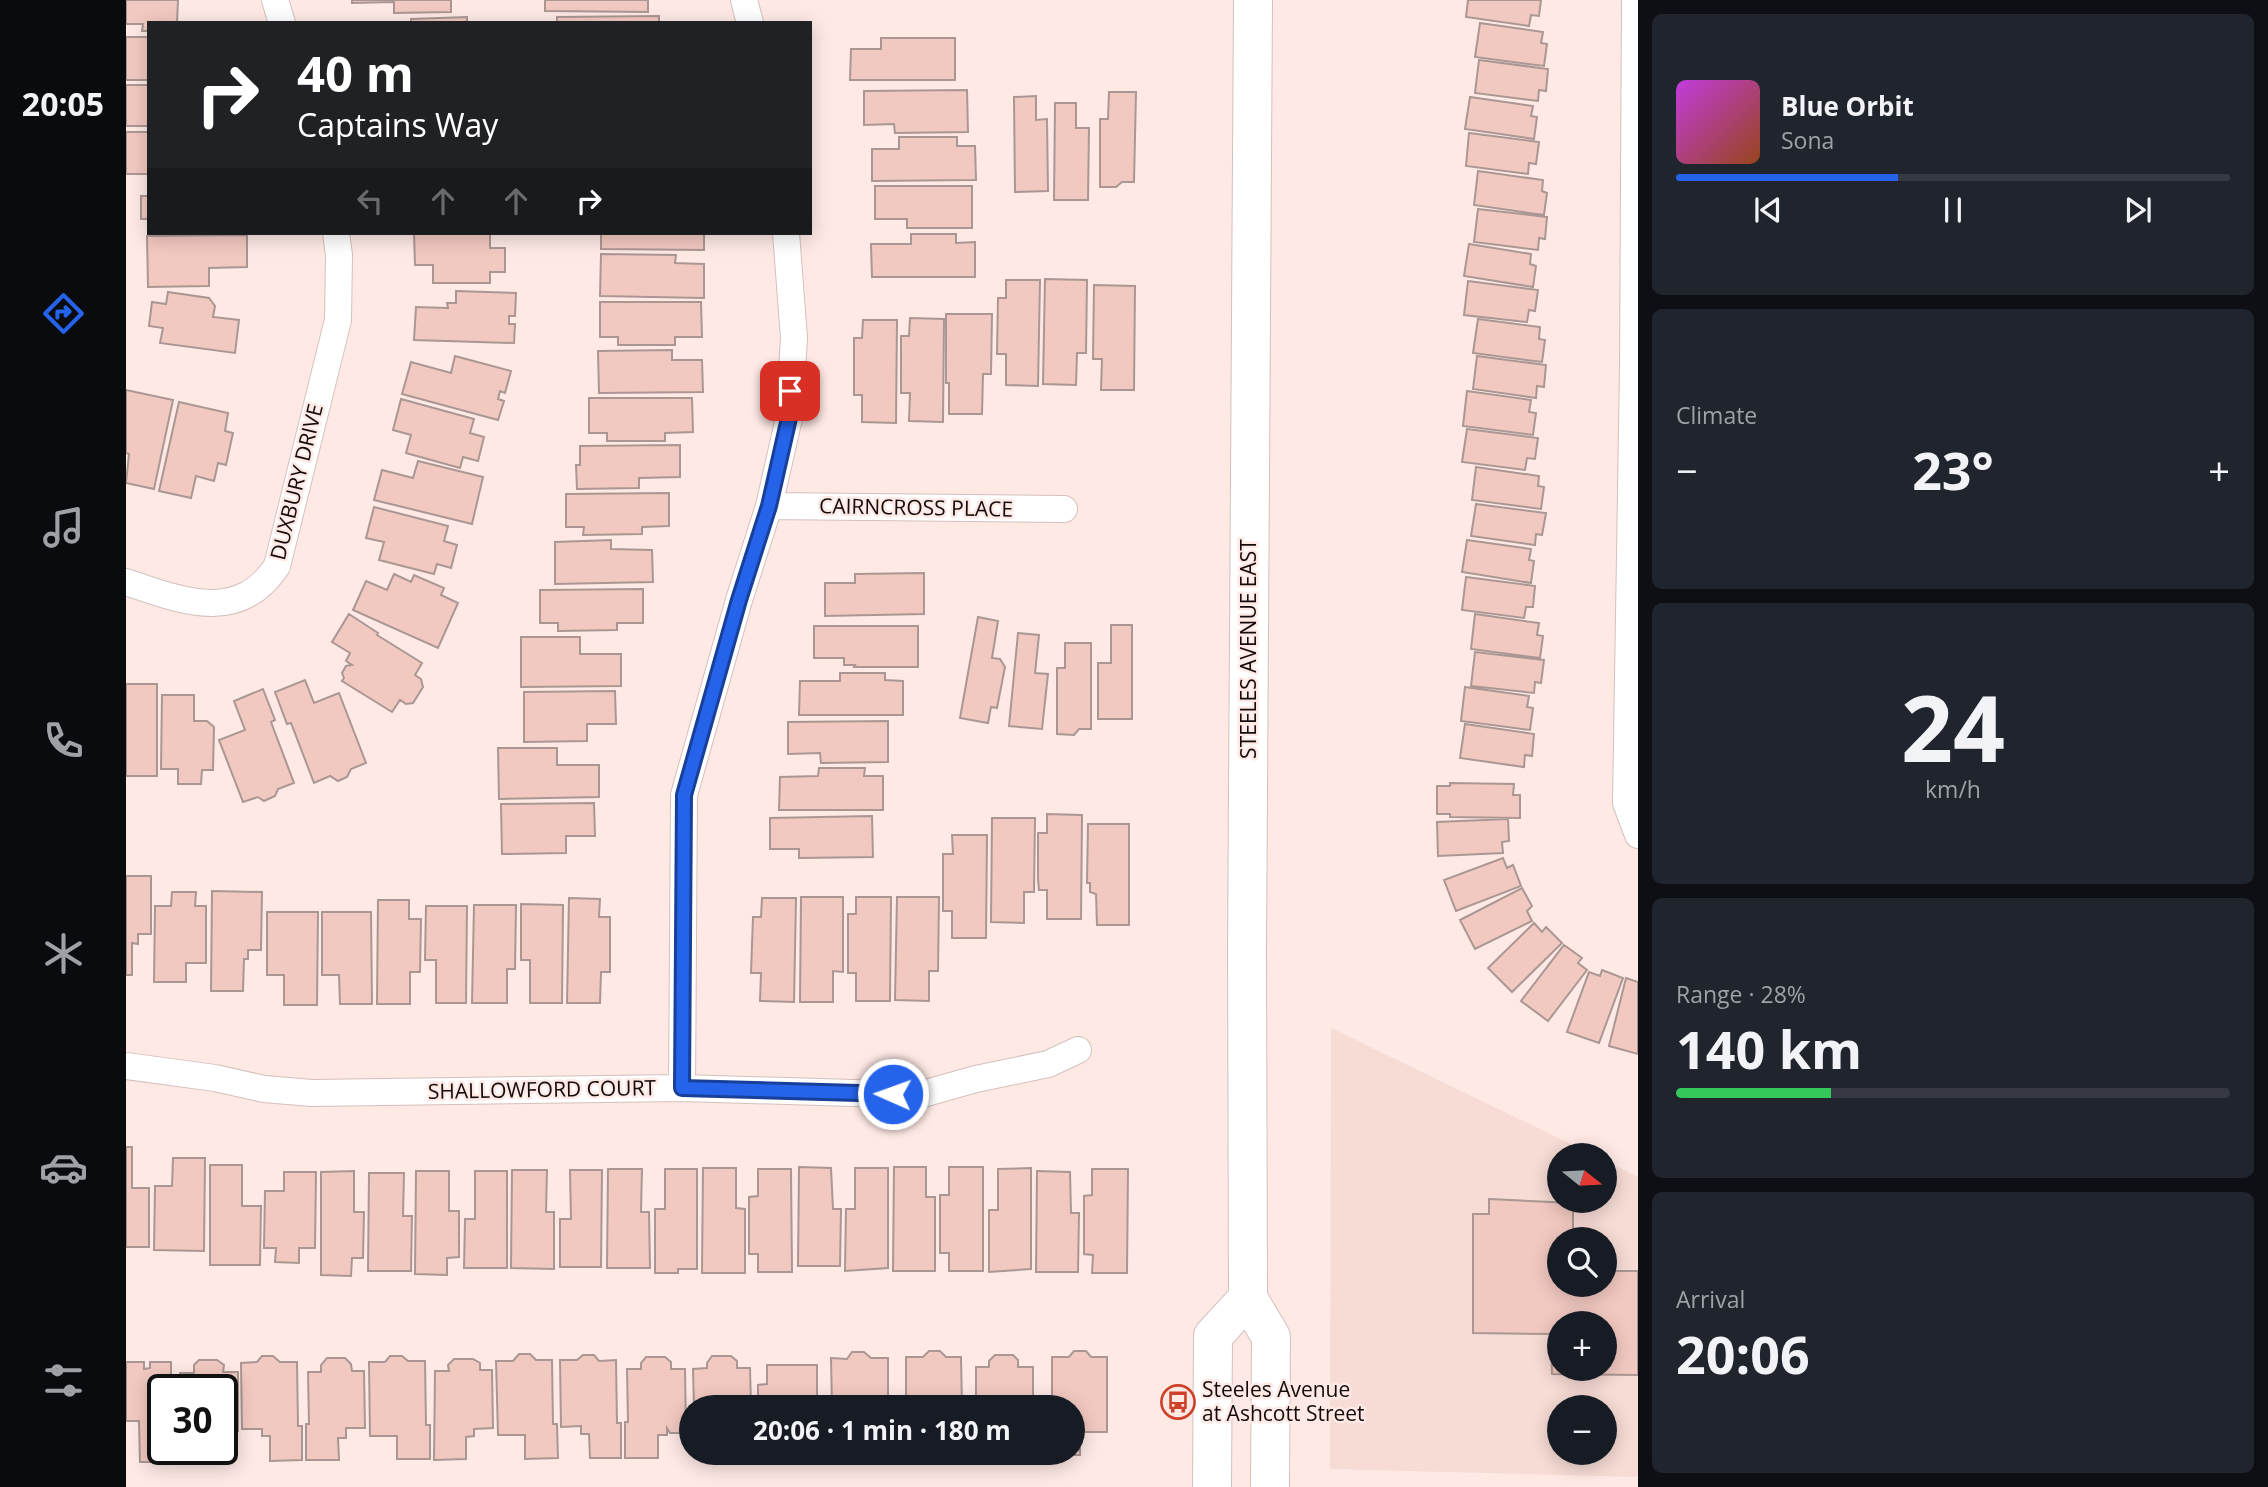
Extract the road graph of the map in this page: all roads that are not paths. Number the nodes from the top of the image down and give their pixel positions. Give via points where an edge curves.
1 (275, 0) edge
2 (744, 0) edge
3 (1253, 0) edge
4 (1635, 0) edge
5 (281, 21) edge
6 (749, 21) edge
7 (336, 235) edge
8 (786, 235) edge
9 (769, 506) junction
10 (1064, 509) dead end
11 (126, 582) edge
12 (1638, 835) edge
13 (1079, 1050) dead end
14 (126, 1066) edge
15 (682, 1088) junction
16 (1248, 1298) junction
17 (1212, 1487) edge
18 (1270, 1487) edge

1 - 5 street
2 - 6 street
3 - 16 main road, STEELES AVENUE EAST
4 - 12 street via 1626,803
7 - 11 street, DUXBURY DRIVE via 338,320 277,566 249,595 220,604 194,603
8 - 9 street via 794,338 789,418
9 - 10 street, CAIRNCROSS PLACE
9 - 15 street via 684,795
13 - 15 street, SHALLOWFORD COURT via 1048,1063 919,1095
14 - 15 street, SHALLOWFORD COURT via 312,1093
16 - 17 main road via 1213,1336
16 - 18 main road via 1271,1337

